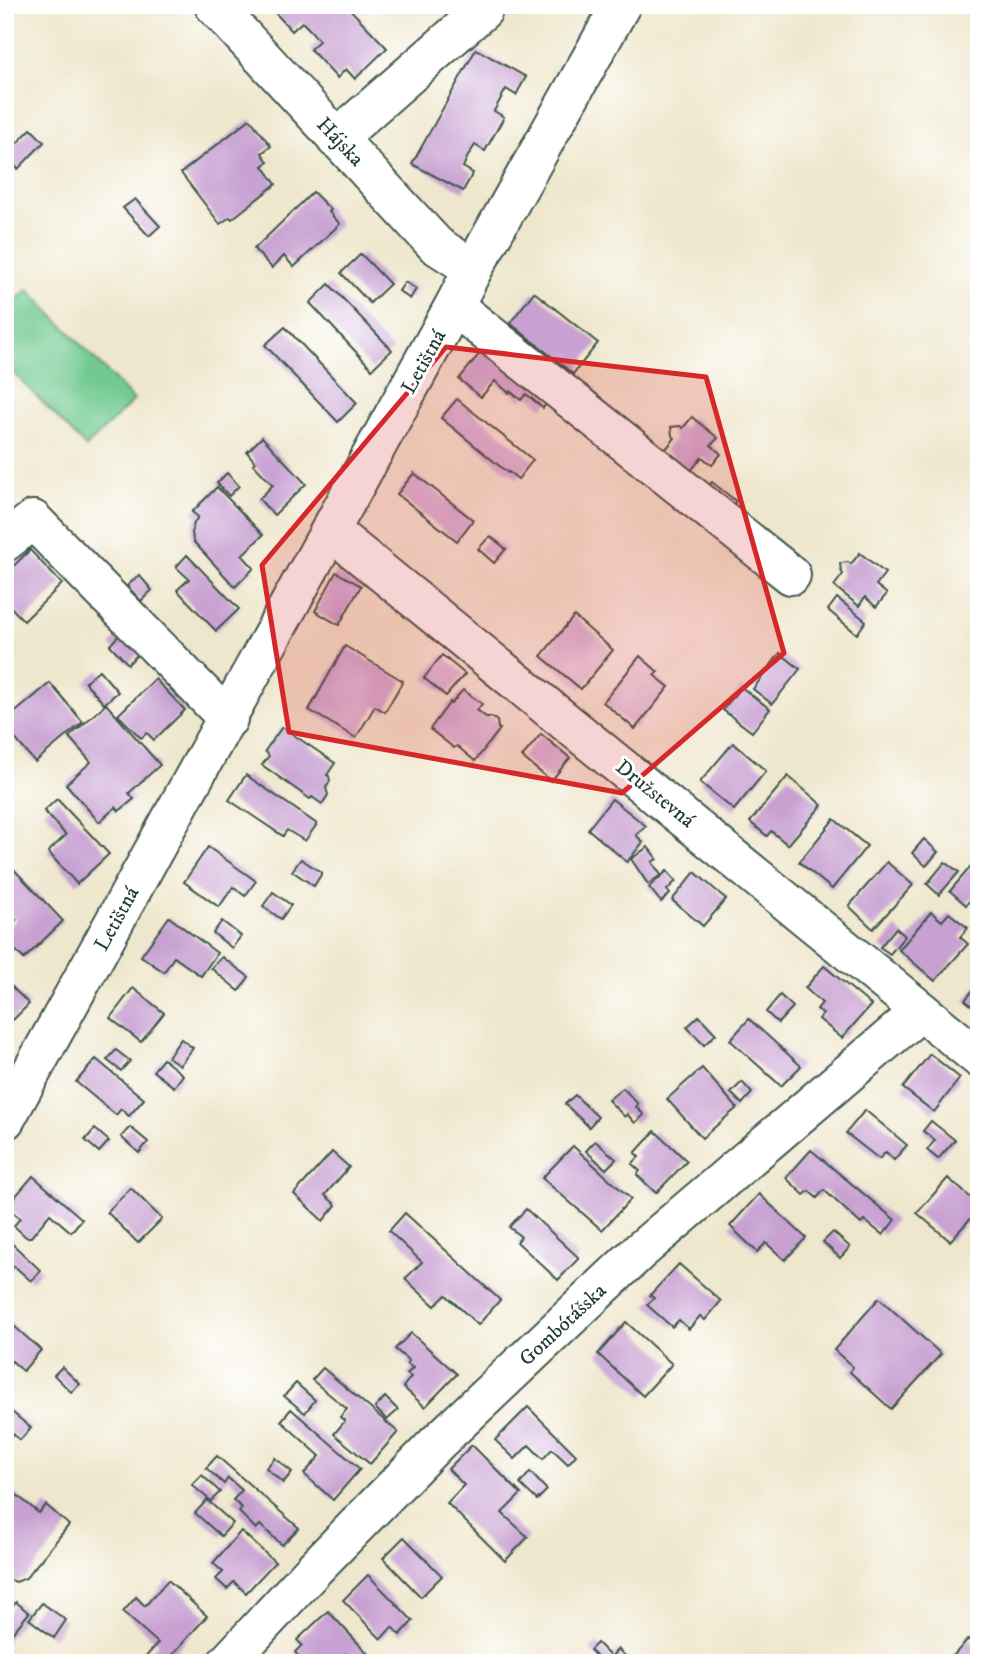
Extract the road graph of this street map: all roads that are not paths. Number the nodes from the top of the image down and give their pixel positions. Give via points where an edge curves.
1 (214, 5) edge
2 (621, 5) edge
3 (483, 10) dead end
4 (336, 139) junction
5 (473, 269) junction
6 (454, 306) junction
7 (19, 531) edge
8 (331, 531) junction
9 (791, 575) dead end
10 (228, 719) junction
11 (921, 1011) junction
12 (979, 1059) edge
13 (5, 1120) edge
14 (227, 1663) edge

1 - 4 street, Hájska
2 - 5 street, Letištná
3 - 4 street
4 - 5 street, Hájska via 436,245
5 - 6 street, Letištná
6 - 8 street, Letištná
6 - 9 street
7 - 10 street
8 - 10 street, Letištná
8 - 11 street, Družstevná
10 - 13 street, Letištná
11 - 12 street, Družstevná
11 - 14 street, Gombótášska via 640,1251 438,1442

